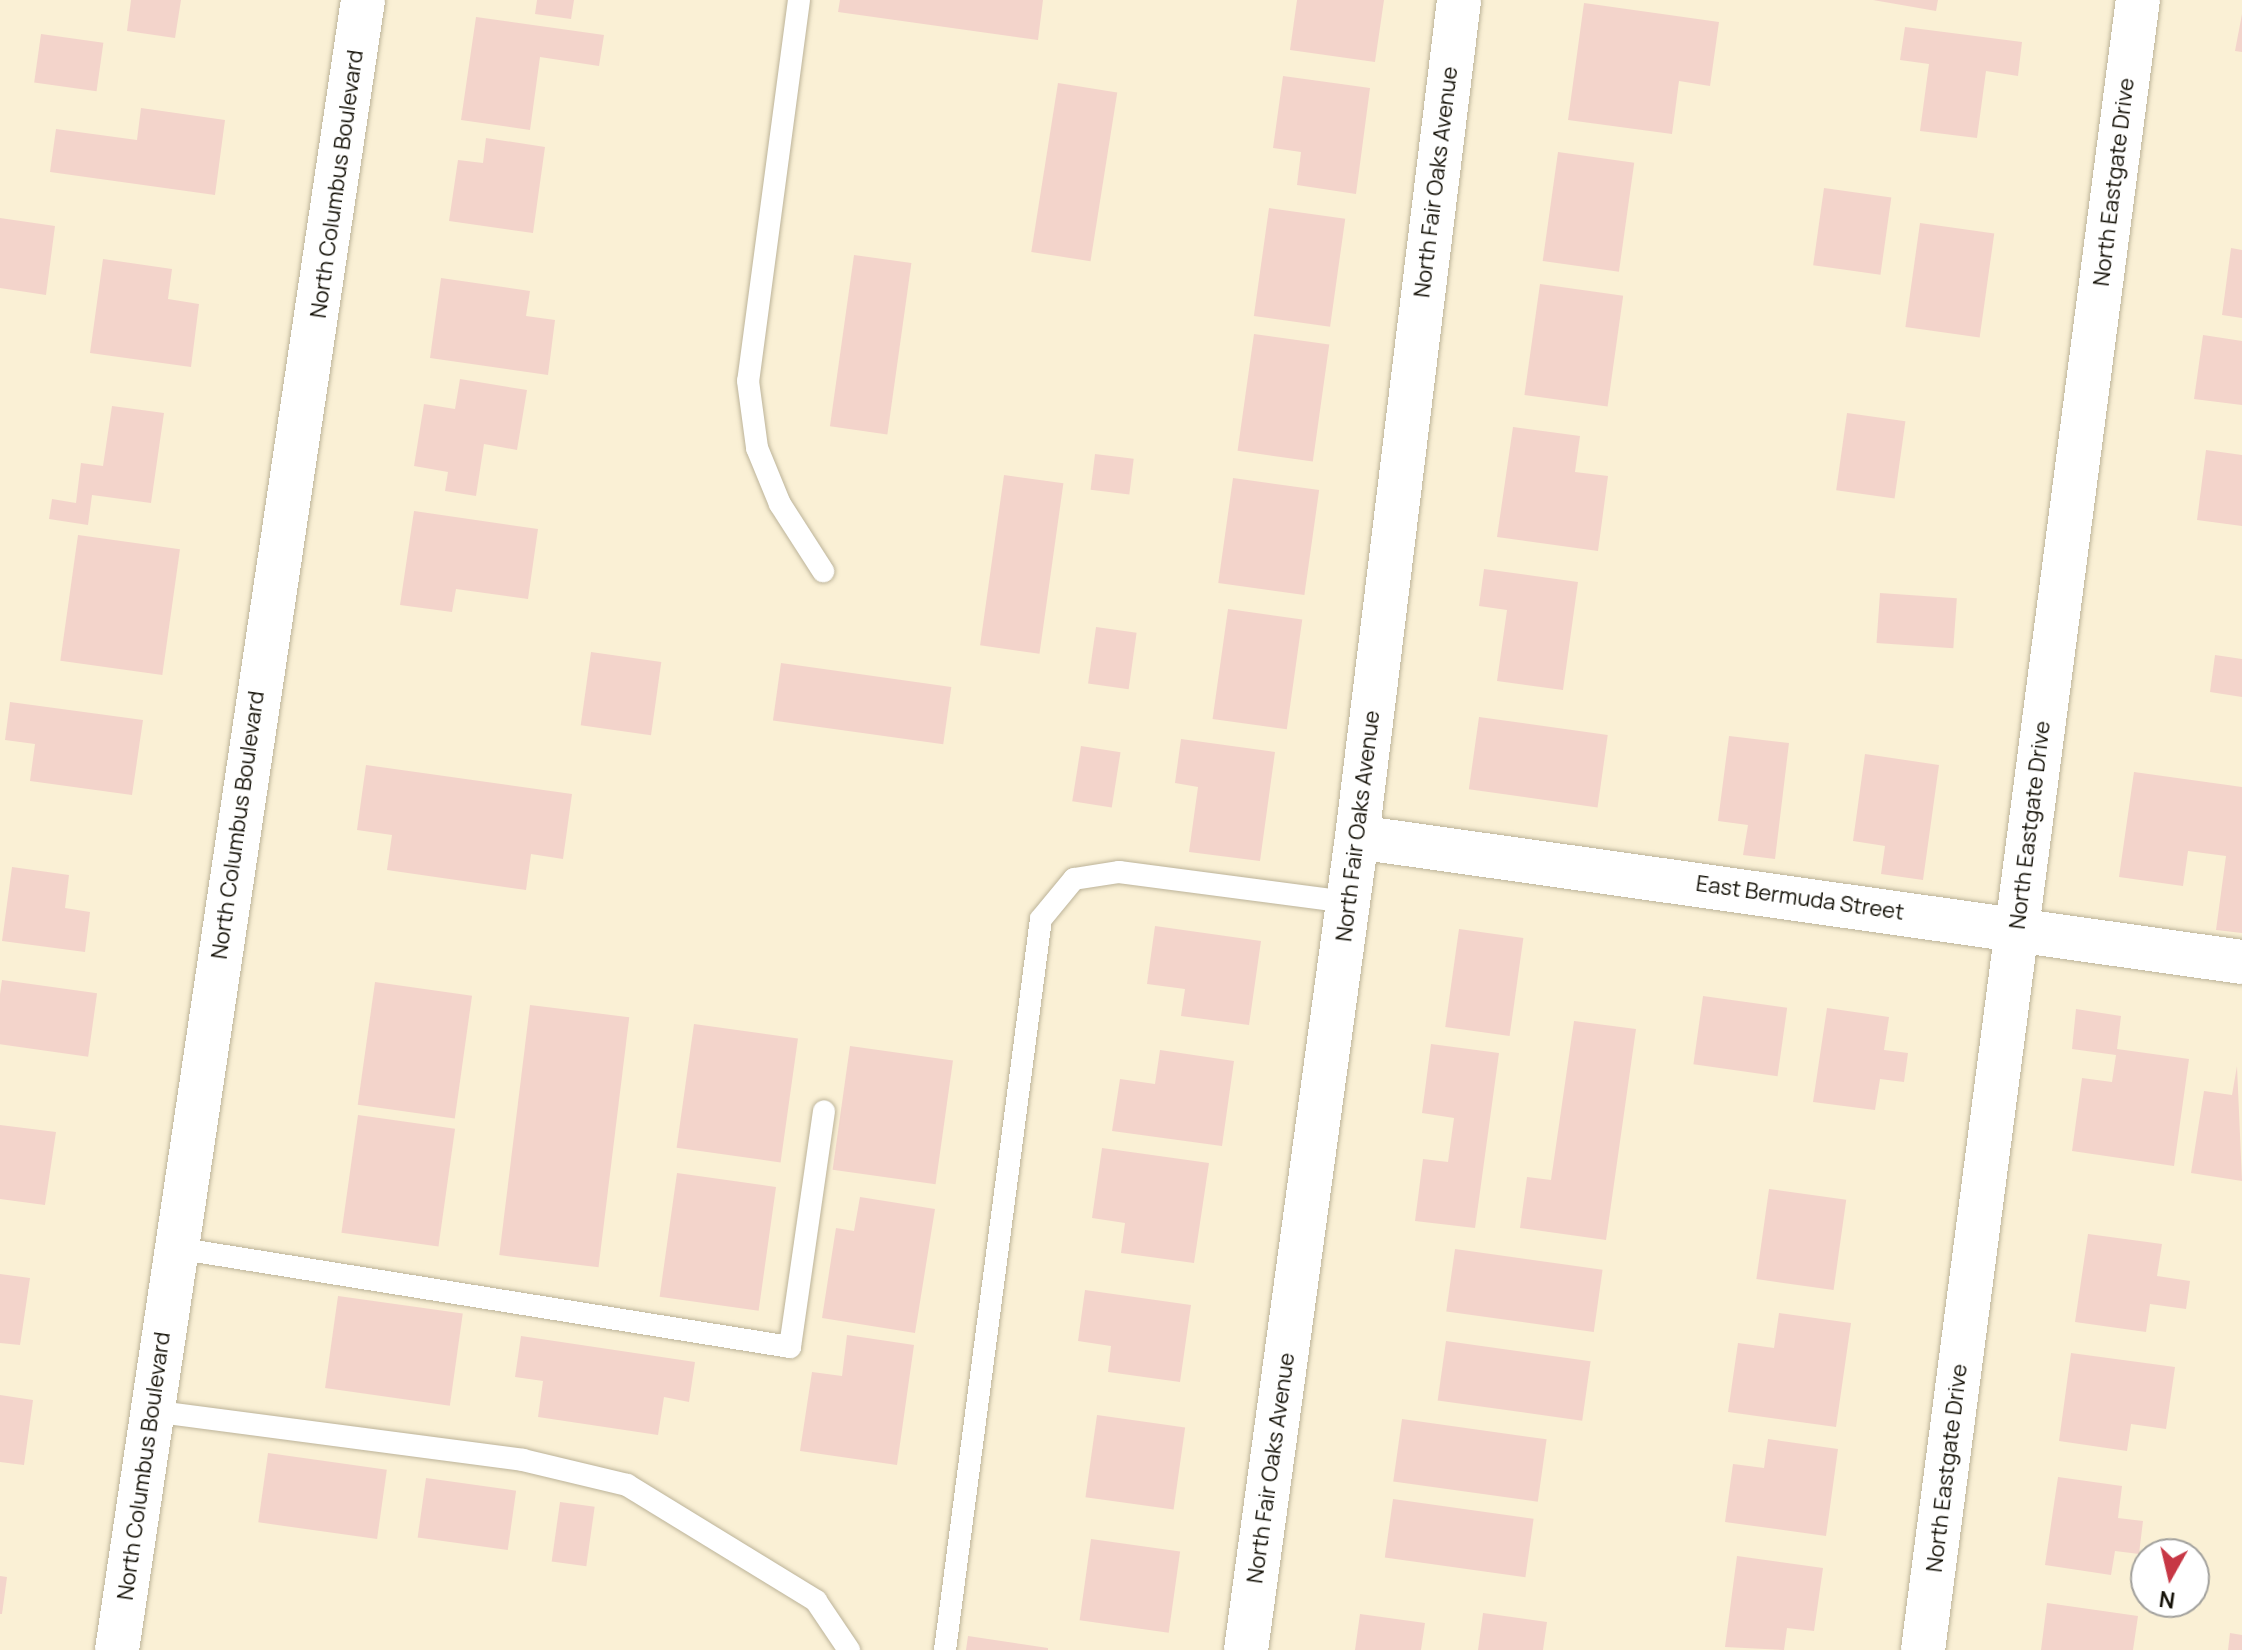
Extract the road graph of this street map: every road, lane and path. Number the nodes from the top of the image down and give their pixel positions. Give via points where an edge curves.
1 (363, 0) edge
2 (799, 0) edge
3 (1459, 0) edge
4 (2138, 0) edge
5 (823, 571) dead end
6 (1357, 837) junction
7 (1348, 902) junction
8 (2016, 927) junction
9 (2242, 962) edge
10 (824, 1111) dead end
11 (176, 1248) junction
12 (152, 1411) junction
13 (117, 1650) edge
14 (849, 1650) edge
15 (945, 1650) edge
16 (1246, 1650) edge
17 (1923, 1650) edge

1 - 11 street, North Columbus Boulevard
2 - 5 lane via 748,381 757,448 780,504
3 - 6 street, North Fair Oaks Avenue
4 - 8 street, North Eastgate Drive
6 - 7 street, North Fair Oaks Avenue
6 - 8 street, East Bermuda Street
7 - 15 lane via 1119,872 1074,879 1041,919
7 - 16 street, North Fair Oaks Avenue
8 - 9 street, East Bermuda Street
8 - 17 street, North Eastgate Drive
10 - 11 lane via 790,1347
11 - 12 street, North Columbus Boulevard
12 - 13 street, North Columbus Boulevard
12 - 14 lane via 523,1460 627,1485 816,1601

